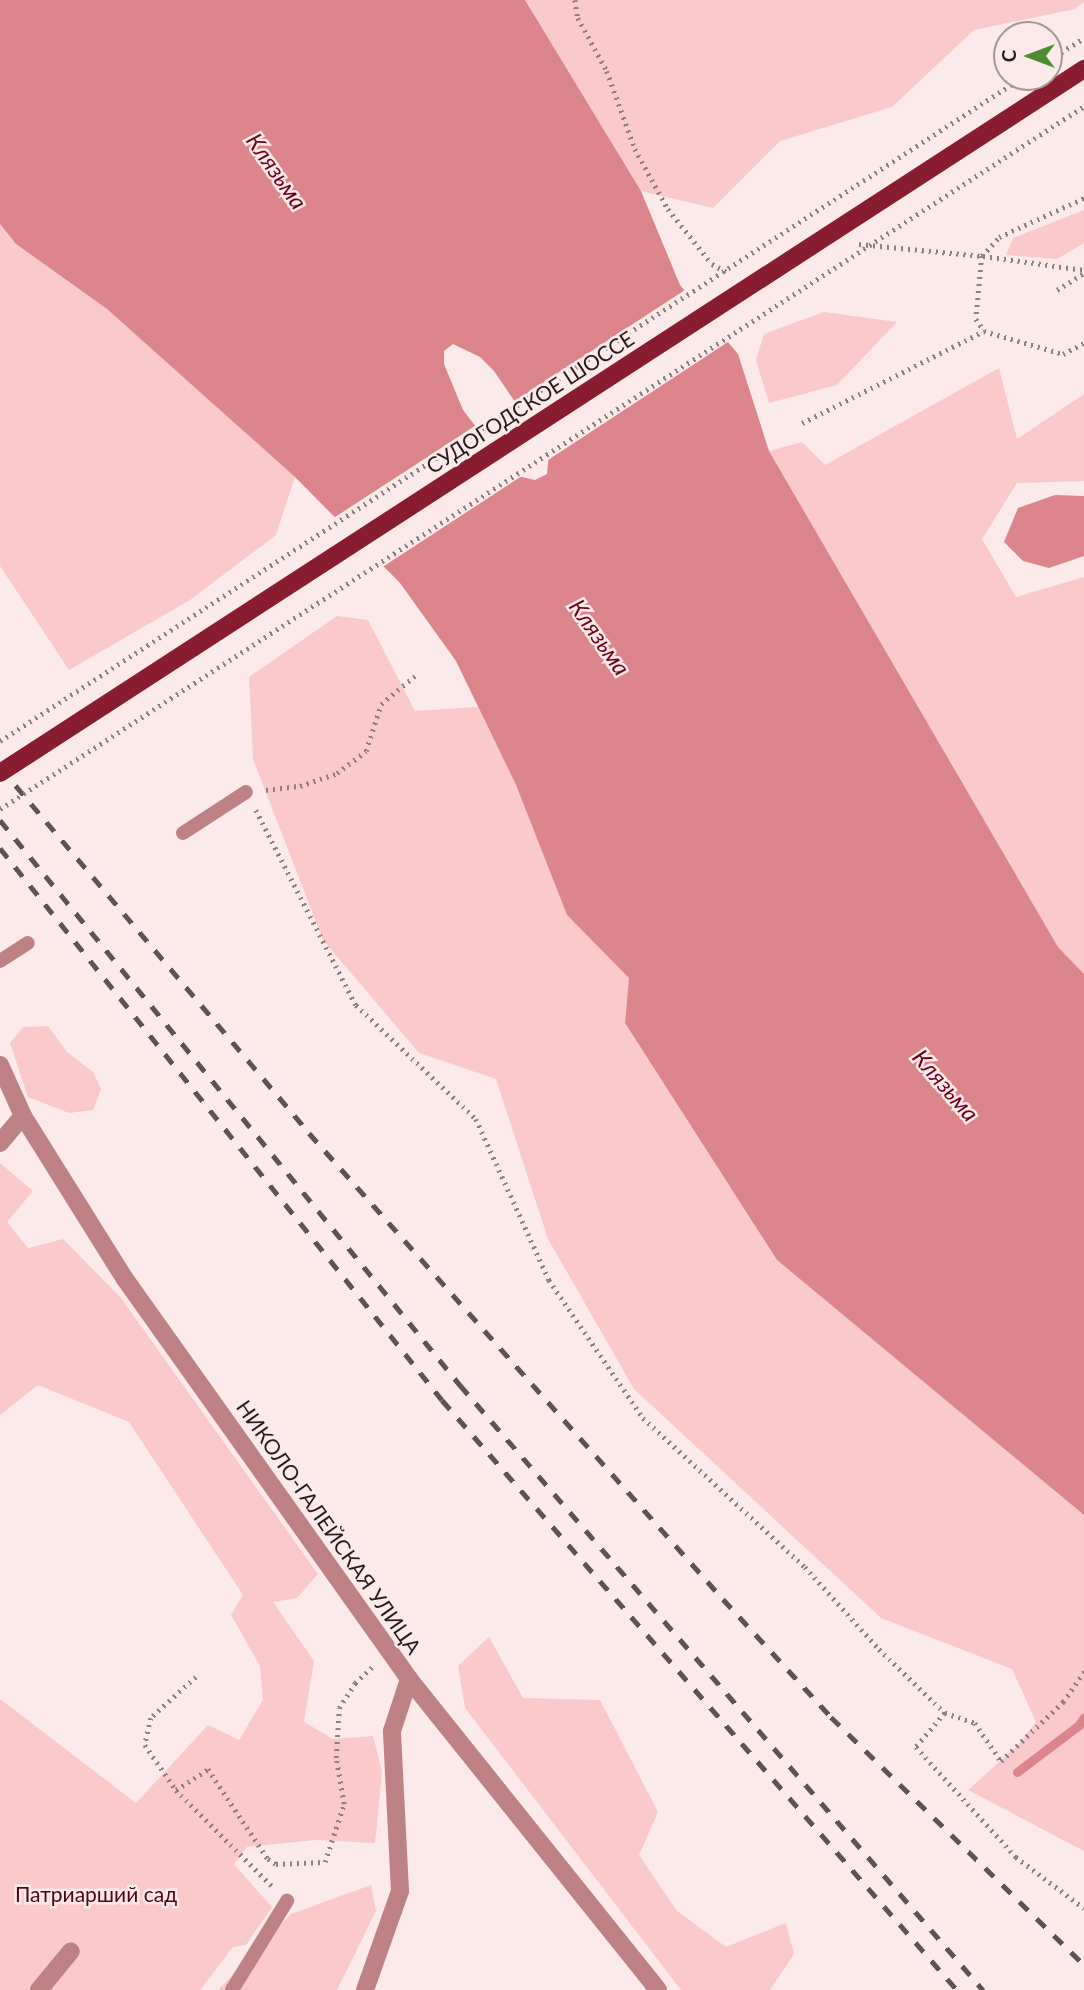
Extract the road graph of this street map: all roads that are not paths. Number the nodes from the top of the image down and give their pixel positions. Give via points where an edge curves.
1 (1084, 69) edge
2 (0, 773) edge
3 (246, 792) road end
4 (183, 833) dead end
5 (28, 943) dead end
6 (0, 961) edge
7 (0, 1065) edge
8 (23, 1116) junction
9 (0, 1143) edge
10 (410, 1679) junction
11 (287, 1901) road end
12 (71, 1951) dead end
13 (39, 1990) edge
14 (232, 1990) edge
15 (365, 1990) edge
16 (658, 1990) edge

1 - 2 main road, СУДОГОДСКОЕ ШОССЕ, bridge
3 - 4 lane
5 - 6 lane
7 - 8 street, НИКОЛО-ГАЛЕЙСКАЯ УЛИЦА
8 - 9 street
8 - 10 street, НИКОЛО-ГАЛЕЙСКАЯ УЛИЦА via 125,1279
10 - 15 street via 392,1731 400,1891
10 - 16 street, НИКОЛО-ГАЛЕЙСКАЯ УЛИЦА
11 - 14 lane
12 - 13 street

